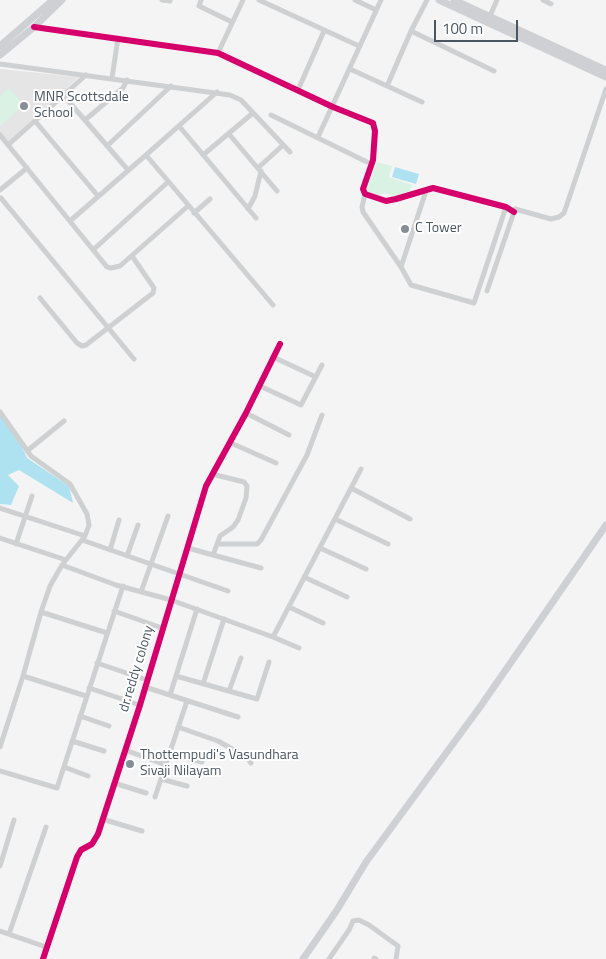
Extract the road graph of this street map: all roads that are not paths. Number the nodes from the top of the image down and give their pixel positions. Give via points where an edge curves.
1 (53, 0) edge
2 (62, 0) edge
3 (162, 0) edge
4 (201, 0) edge
5 (243, 0) edge
6 (259, 0) edge
7 (355, 0) edge
8 (380, 0) edge
9 (428, 0) edge
10 (439, 0) edge
11 (454, 0) edge
12 (497, 0) edge
13 (542, 0) edge
14 (170, 1) dead end
15 (551, 4) dead end
16 (376, 10) junction
17 (488, 19) junction
18 (232, 22) junction
19 (34, 26) junction
20 (324, 31) junction
21 (411, 31) junction
22 (525, 36) junction
23 (118, 38) junction
24 (0, 46) edge
25 (359, 46) junction
26 (218, 53) junction
27 (0, 55) edge
28 (0, 64) edge
29 (350, 70) junction
30 (606, 70) edge
31 (494, 71) dead end
32 (86, 75) junction
33 (606, 77) edge
34 (112, 78) junction
35 (127, 80) junction
36 (171, 86) junction
37 (387, 86) junction
38 (606, 89) edge
39 (298, 90) junction
40 (217, 92) junction
41 (64, 96) junction
42 (422, 102) dead end
43 (333, 107) junction
44 (253, 113) junction
45 (271, 115) dead end
46 (85, 120) junction
47 (35, 121) junction
48 (179, 126) junction
49 (230, 134) junction
50 (0, 136) edge
51 (318, 137) junction
52 (283, 145) junction
53 (8, 146) junction
54 (107, 146) junction
55 (290, 152) dead end
56 (146, 155) junction
57 (203, 155) junction
58 (368, 162) dead end
59 (27, 168) junction
60 (128, 170) junction
61 (260, 170) junction
62 (168, 182) junction
63 (0, 190) edge
64 (278, 191) dead end
65 (426, 191) junction
66 (365, 194) junction
67 (98, 196) junction
68 (0, 198) edge
69 (210, 200) dead end
70 (188, 206) junction
71 (506, 207) junction
72 (248, 209) junction
73 (194, 212) junction
74 (514, 212) junction
75 (256, 218) dead end
76 (70, 220) junction
77 (93, 250) junction
78 (132, 256) junction
79 (401, 267) junction
80 (487, 291) dead end
81 (40, 298) dead end
82 (274, 305) dead end
83 (108, 328) junction
84 (280, 344) dead end
85 (273, 357) junction
86 (134, 360) dead end
87 (322, 365) dead end
88 (316, 377) junction
89 (260, 386) junction
90 (0, 412) edge
91 (246, 414) junction
92 (322, 415) dead end
93 (64, 421) dead end
94 (289, 434) dead end
95 (231, 443) junction
96 (27, 451) junction
97 (276, 463) dead end
98 (361, 469) dead end
99 (212, 474) junction
100 (351, 488) junction
101 (32, 496) dead end
102 (0, 508) edge
103 (25, 516) junction
104 (168, 516) dead end
105 (335, 519) junction
106 (410, 519) dead end
107 (119, 520) dead end
108 (138, 525) dead end
109 (606, 525) edge
110 (0, 538) edge
111 (84, 538) junction
112 (16, 544) junction
113 (217, 544) junction
114 (388, 544) dead end
115 (188, 548) junction
116 (320, 548) junction
117 (110, 550) junction
118 (213, 555) junction
119 (127, 556) junction
120 (64, 563) junction
121 (151, 564) junction
122 (261, 568) dead end
123 (366, 569) dead end
124 (180, 574) junction
125 (304, 577) junction
126 (123, 586) junction
127 (228, 591) dead end
128 (141, 592) junction
129 (347, 597) dead end
130 (170, 600) junction
131 (288, 607) junction
132 (197, 610) junction
133 (114, 611) junction
134 (40, 612) junction
135 (224, 619) junction
136 (323, 623) dead end
137 (162, 628) junction
138 (107, 633) junction
139 (273, 637) junction
140 (299, 648) dead end
141 (240, 658) dead end
142 (269, 662) dead end
143 (97, 663) junction
144 (23, 676) junction
145 (176, 676) junction
146 (147, 680) junction
147 (203, 684) junction
148 (145, 687) junction
149 (89, 688) junction
150 (229, 691) junction
151 (170, 695) junction
152 (86, 696) junction
153 (187, 701) junction
154 (140, 705) junction
155 (80, 716) junction
156 (238, 718) dead end
157 (0, 721) edge
158 (7, 723) junction
159 (109, 726) dead end
160 (178, 727) junction
161 (72, 741) junction
162 (0, 747) edge
163 (125, 750) junction
164 (104, 751) dead end
165 (170, 754) junction
166 (202, 762) dead end
167 (251, 763) dead end
168 (166, 765) junction
169 (64, 768) junction
170 (0, 771) edge
171 (88, 776) dead end
172 (161, 779) junction
173 (114, 783) junction
174 (187, 786) dead end
175 (146, 793) dead end
176 (154, 797) dead end
177 (102, 819) junction
178 (14, 820) dead end
179 (46, 827) dead end
180 (142, 831) dead end
181 (0, 866) edge
182 (0, 931) edge
183 (9, 934) junction
184 (46, 948) junction
185 (43, 959) edge
186 (303, 959) edge
187 (329, 959) edge
188 (396, 959) edge

1 - 24 street
2 - 19 street
3 - 14 street
4 - 18 street via 198,6
5 - 18 street
6 - 20 street
7 - 16 street
8 - 16 street
9 - 21 street
10 - 17 street
11 - 17 street
12 - 17 street
13 - 15 street
16 - 25 street
17 - 22 street
18 - 26 street
19 - 23 street
19 - 27 street
20 - 25 street
20 - 39 street
21 - 31 street
21 - 37 street
22 - 30 street
22 - 33 street
23 - 26 street
23 - 34 street
25 - 29 street
26 - 39 street
28 - 32 street
29 - 37 street
29 - 43 street
32 - 34 street
32 - 41 street
34 - 35 street
35 - 36 street
35 - 46 street
36 - 40 street
36 - 54 street
37 - 42 street
38 - 74 street via 564,213 551,219 522,210 515,209
39 - 43 street
40 - 44 street via 241,100
40 - 48 street
41 - 46 street
41 - 47 street
43 - 51 street
43 - 66 street via 373,123 373,160 363,189
44 - 49 street
44 - 52 street
45 - 51 street
46 - 54 street
47 - 53 street
47 - 67 street
48 - 56 street
48 - 57 street
49 - 57 street
49 - 61 street
50 - 53 street
51 - 58 street
52 - 55 street
52 - 61 street
53 - 59 street
54 - 60 street
56 - 60 street
56 - 62 street
57 - 72 street
59 - 63 street
59 - 76 street
60 - 67 street
61 - 64 street
61 - 72 street via 255,196
62 - 70 street
62 - 77 street
65 - 66 street via 386,201
65 - 71 street via 433,188
65 - 79 street
66 - 79 street via 363,212
67 - 76 street
68 - 83 street
69 - 73 street
70 - 73 street
70 - 78 street
71 - 74 street
71 - 79 street via 474,303 411,285
72 - 75 street
73 - 82 street
74 - 80 street
76 - 77 street
77 - 78 street via 111,268 120,266
78 - 83 street via 154,288 153,293
81 - 83 street via 82,346
83 - 86 street
84 - 85 street, dr.reddy colony
85 - 88 street
85 - 89 street, dr.reddy colony
87 - 88 street
88 - 89 street via 301,405
89 - 91 street, dr.reddy colony
90 - 96 street
91 - 94 street
91 - 95 street, dr.reddy colony
92 - 113 street via 307,454 261,540 257,544
93 - 96 street
95 - 97 street
95 - 99 street, dr.reddy colony
96 - 111 street via 73,489 89,524
98 - 100 street
99 - 113 street via 244,482 247,486 238,520 223,533
99 - 115 street, dr.reddy colony
100 - 105 street
100 - 106 street
101 - 103 street
102 - 103 street
103 - 111 street
103 - 112 street
104 - 121 street
105 - 114 street
105 - 116 street
107 - 117 street
108 - 119 street
109 - 186 street via 480,707 366,862
110 - 112 street
111 - 117 street
111 - 120 street
112 - 120 street
113 - 118 street
115 - 118 street
115 - 124 street, dr.reddy colony
116 - 123 street
116 - 125 street
117 - 119 street
118 - 122 street
119 - 121 street
120 - 126 street
120 - 134 street
121 - 124 street
121 - 128 street
124 - 127 street
124 - 130 street, dr.reddy colony
125 - 129 street
125 - 131 street
126 - 128 street
126 - 133 street
128 - 130 street
130 - 132 street
130 - 137 street, dr.reddy colony
131 - 136 street
131 - 139 street
132 - 135 street
132 - 145 street
133 - 137 street
133 - 138 street
134 - 138 street
134 - 144 street
135 - 139 street
135 - 147 street
137 - 146 street, dr.reddy colony
138 - 143 street
139 - 140 street
141 - 150 street
142 - 150 street via 257,699
143 - 146 street
143 - 149 street
144 - 152 street
144 - 158 street
145 - 147 street
145 - 151 street
146 - 148 street, dr.reddy colony
147 - 150 street
148 - 151 street
148 - 154 street, dr.reddy colony
149 - 152 street
149 - 154 street
151 - 153 street
152 - 155 street
153 - 156 street
153 - 160 street
154 - 163 street, dr.reddy colony
155 - 159 street
155 - 161 street
157 - 158 street
158 - 162 street
160 - 165 street
160 - 167 street via 218,741 247,757
161 - 164 street
161 - 169 street
163 - 168 street
163 - 173 street, dr.reddy colony
165 - 166 street
165 - 168 street
168 - 172 street
169 - 170 street via 57,788
169 - 171 street
172 - 174 street
172 - 176 street
173 - 175 street
173 - 177 street, dr.reddy colony
177 - 180 street
177 - 184 street, dr.reddy colony via 92,844 81,850 77,857
178 - 181 street
179 - 183 street
182 - 183 street
183 - 184 street
184 - 185 street, dr.reddy colony
187 - 188 street via 353,921 359,920 398,946

